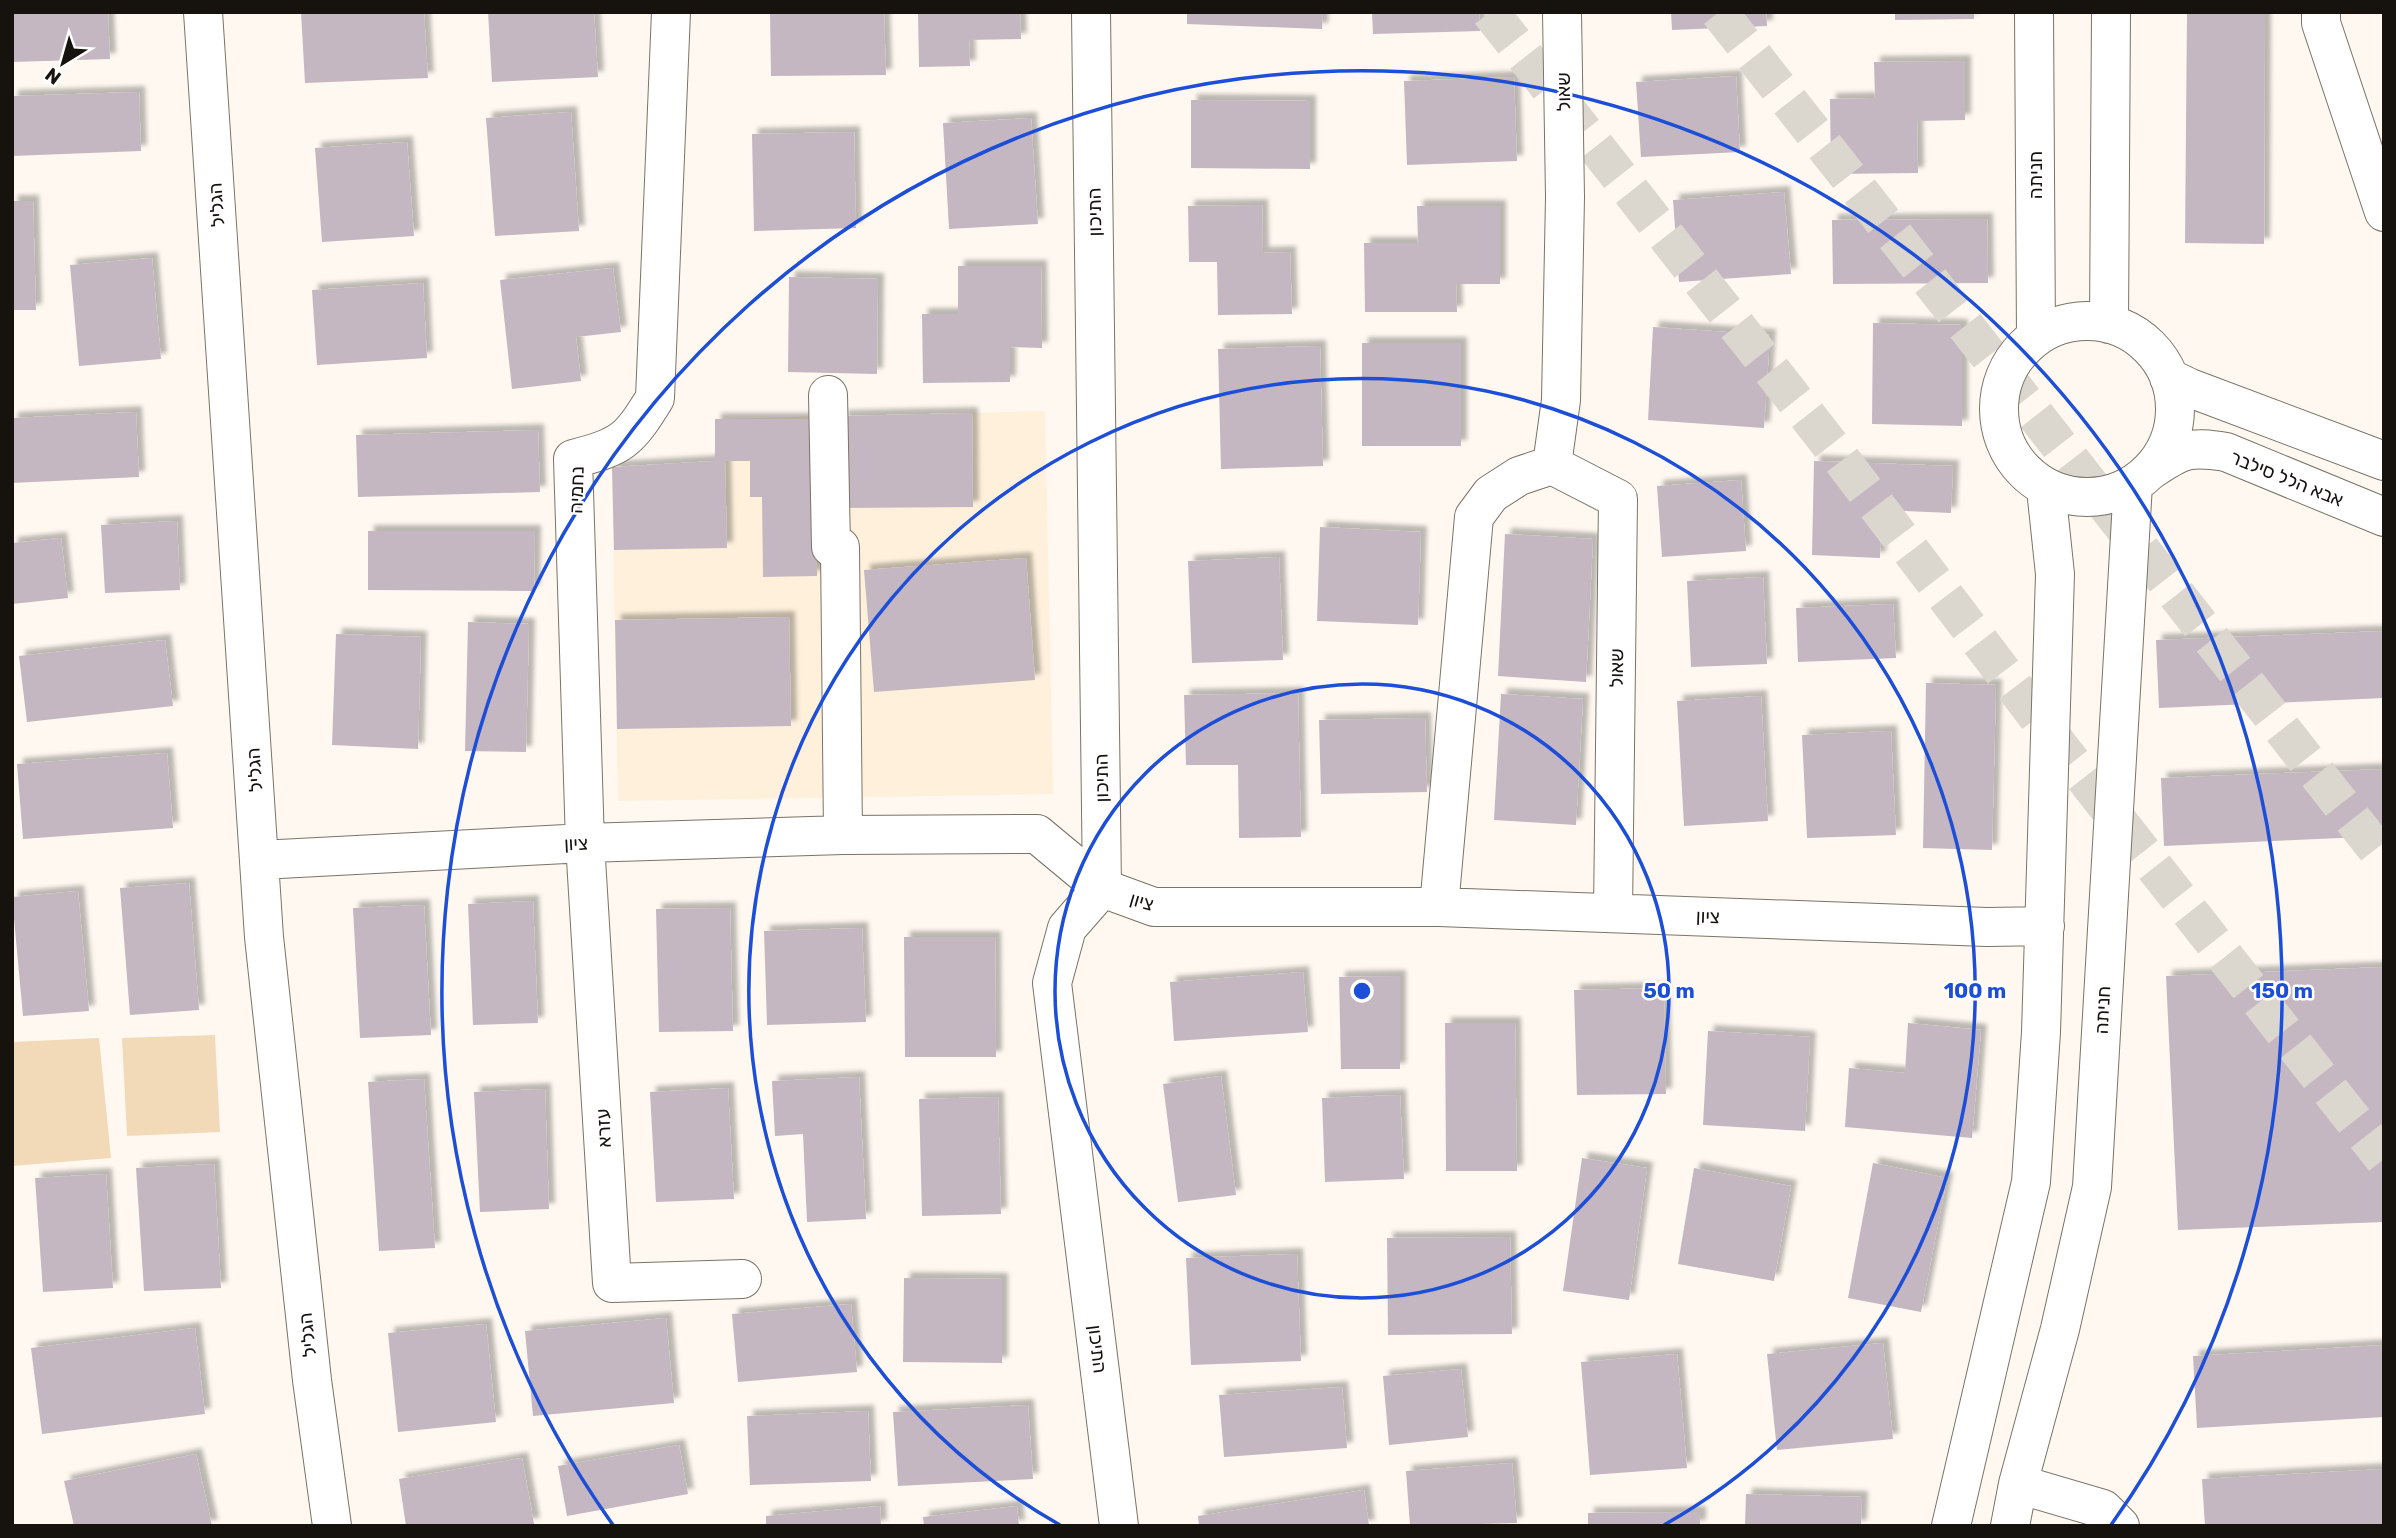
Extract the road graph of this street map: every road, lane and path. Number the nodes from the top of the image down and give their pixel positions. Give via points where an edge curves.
1 (203, 12) edge
2 (671, 12) edge
3 (1091, 12) edge
4 (1562, 12) edge
5 (2034, 12) edge
6 (2111, 12) edge
7 (2320, 12) edge
8 (2384, 212) edge
9 (2109, 324) junction
10 (2036, 337) junction
11 (2169, 377) junction
12 (828, 395) dead end
13 (2384, 461) edge
14 (1552, 465) junction
15 (2384, 476) edge
16 (2142, 477) junction
17 (2046, 489) junction
18 (2381, 515) edge
19 (843, 835) junction
20 (585, 843) junction
21 (260, 860) junction
22 (1102, 888) junction
23 (1439, 907) junction
24 (1613, 913) junction
25 (2045, 926) junction
26 (742, 1279) dead end
27 (2018, 1484) junction
28 (331, 1526) edge
29 (1119, 1526) edge
30 (1951, 1526) edge
31 (2010, 1526) edge
32 (2120, 1526) edge

1 - 21 street, הגליל
2 - 20 street, נחמיה via 655,398 634,431 610,449 573,459
3 - 22 street, התיכון
4 - 14 street, שאול via 1561,400
5 - 10 street, חניתה
6 - 9 street
7 - 8 street
9 - 10 street via 2084,321
9 - 11 street via 2143,342
10 - 17 street via 2016,357 2003,382 1998,410 2003,438 2017,463
11 - 13 street
11 - 16 street via 2175,402 2173,427 2165,450
12 - 19 street via 831,547 840,547
14 - 23 street via 1519,476 1491,494 1474,517
14 - 24 street, שאול via 1618,499
15 - 18 street
16 - 17 street via 2110,495 2085,497
16 - 18 street, אבא הלל סילבר via 2176,453 2198,448 2226,453
16 - 27 street, חניתה via 2092,1187
17 - 25 street via 2055,573
19 - 20 street, ציון
19 - 22 street, ציון via 1037,834
20 - 21 street, ציון
20 - 26 street, עזרא via 612,1283
21 - 28 street, הגליל via 264,937
22 - 23 street, ציון via 1154,907
22 - 29 street, התיכון via 1067,928 1052,983
23 - 24 street, ציון
24 - 25 street, ציון
25 - 30 street via 2031,1182
27 - 31 street, חניתה
27 - 32 street via 2103,1510

